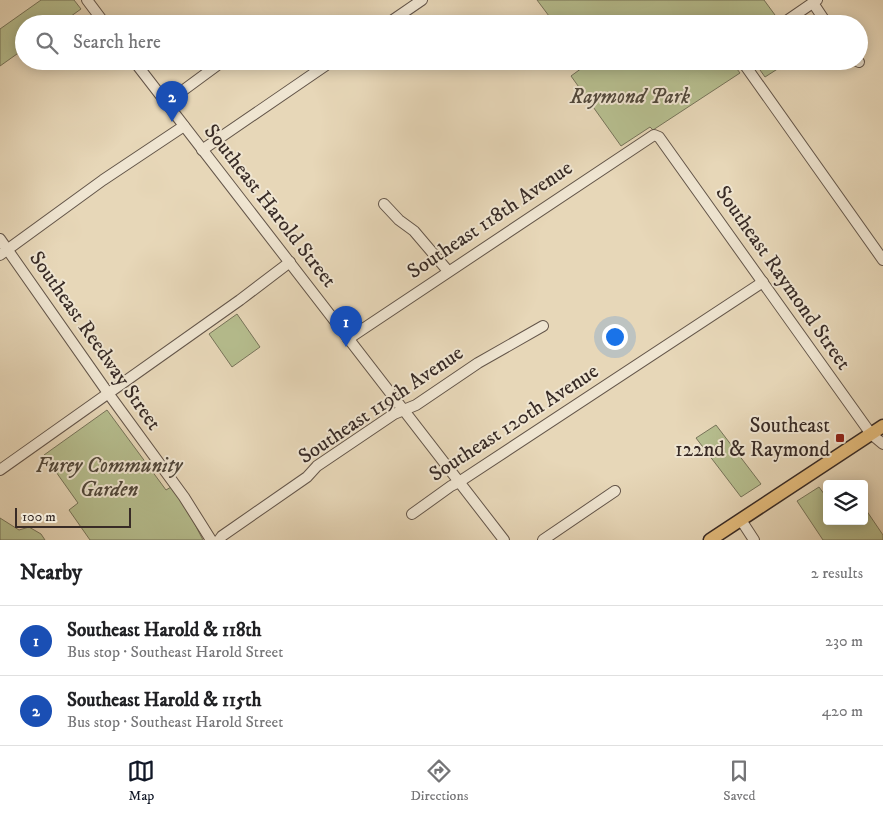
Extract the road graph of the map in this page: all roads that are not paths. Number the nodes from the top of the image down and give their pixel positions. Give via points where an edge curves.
1 (87, 0) edge
2 (422, 0) edge
3 (815, 2) edge
4 (98, 15) edge
5 (400, 15) edge
6 (796, 15) edge
7 (822, 15) edge
8 (141, 70) edge
9 (212, 70) edge
10 (319, 70) edge
11 (748, 70) edge
12 (166, 103) junction
13 (184, 126) junction
14 (654, 135) joint
15 (202, 150) junction
16 (384, 204) dead end
17 (0, 238) edge
18 (4, 252) edge
19 (883, 260) edge
20 (290, 262) junction
21 (448, 271) junction
22 (763, 282) junction
23 (543, 326) dead end
24 (348, 338) junction
25 (108, 393) junction
26 (403, 410) junction
27 (883, 426) edge
28 (870, 434) junction
29 (883, 444) edge
30 (0, 470) edge
31 (459, 482) junction
32 (615, 492) dead end
33 (412, 514) dead end
34 (741, 520) junction
35 (211, 540) edge
36 (219, 540) edge
37 (504, 540) edge
38 (543, 540) edge
39 (710, 540) edge
40 (754, 540) edge

1 - 4 street
2 - 5 street
3 - 6 street
3 - 7 street
8 - 12 street, Southeast Harold Street
9 - 12 street
10 - 15 street
11 - 19 street
12 - 13 street, Southeast Harold Street
13 - 15 street, Southeast Harold Street
13 - 18 street
14 - 21 street, Southeast 118th Avenue
14 - 22 street, Southeast Raymond Street via 659,137
15 - 20 street, Southeast Harold Street
16 - 21 street via 398,220 418,234
17 - 18 street, Southeast Reedway Street
18 - 25 street, Southeast Reedway Street
20 - 24 street, Southeast Harold Street
20 - 25 street
21 - 24 street, Southeast 118th Avenue
22 - 28 street, Southeast Raymond Street
22 - 31 street, Southeast 120th Avenue
23 - 26 street, Southeast 119th Avenue
24 - 26 street, Southeast Harold Street
25 - 30 street
25 - 35 street, Southeast Reedway Street via 184,497
26 - 31 street, Southeast Harold Street
26 - 36 street, Southeast 119th Avenue via 317,466 307,477
27 - 28 main road
28 - 29 street, Southeast Raymond Street
28 - 34 main road
31 - 33 street, Southeast 120th Avenue
31 - 37 street, Southeast Harold Street
32 - 38 street
34 - 39 main road
34 - 40 street

